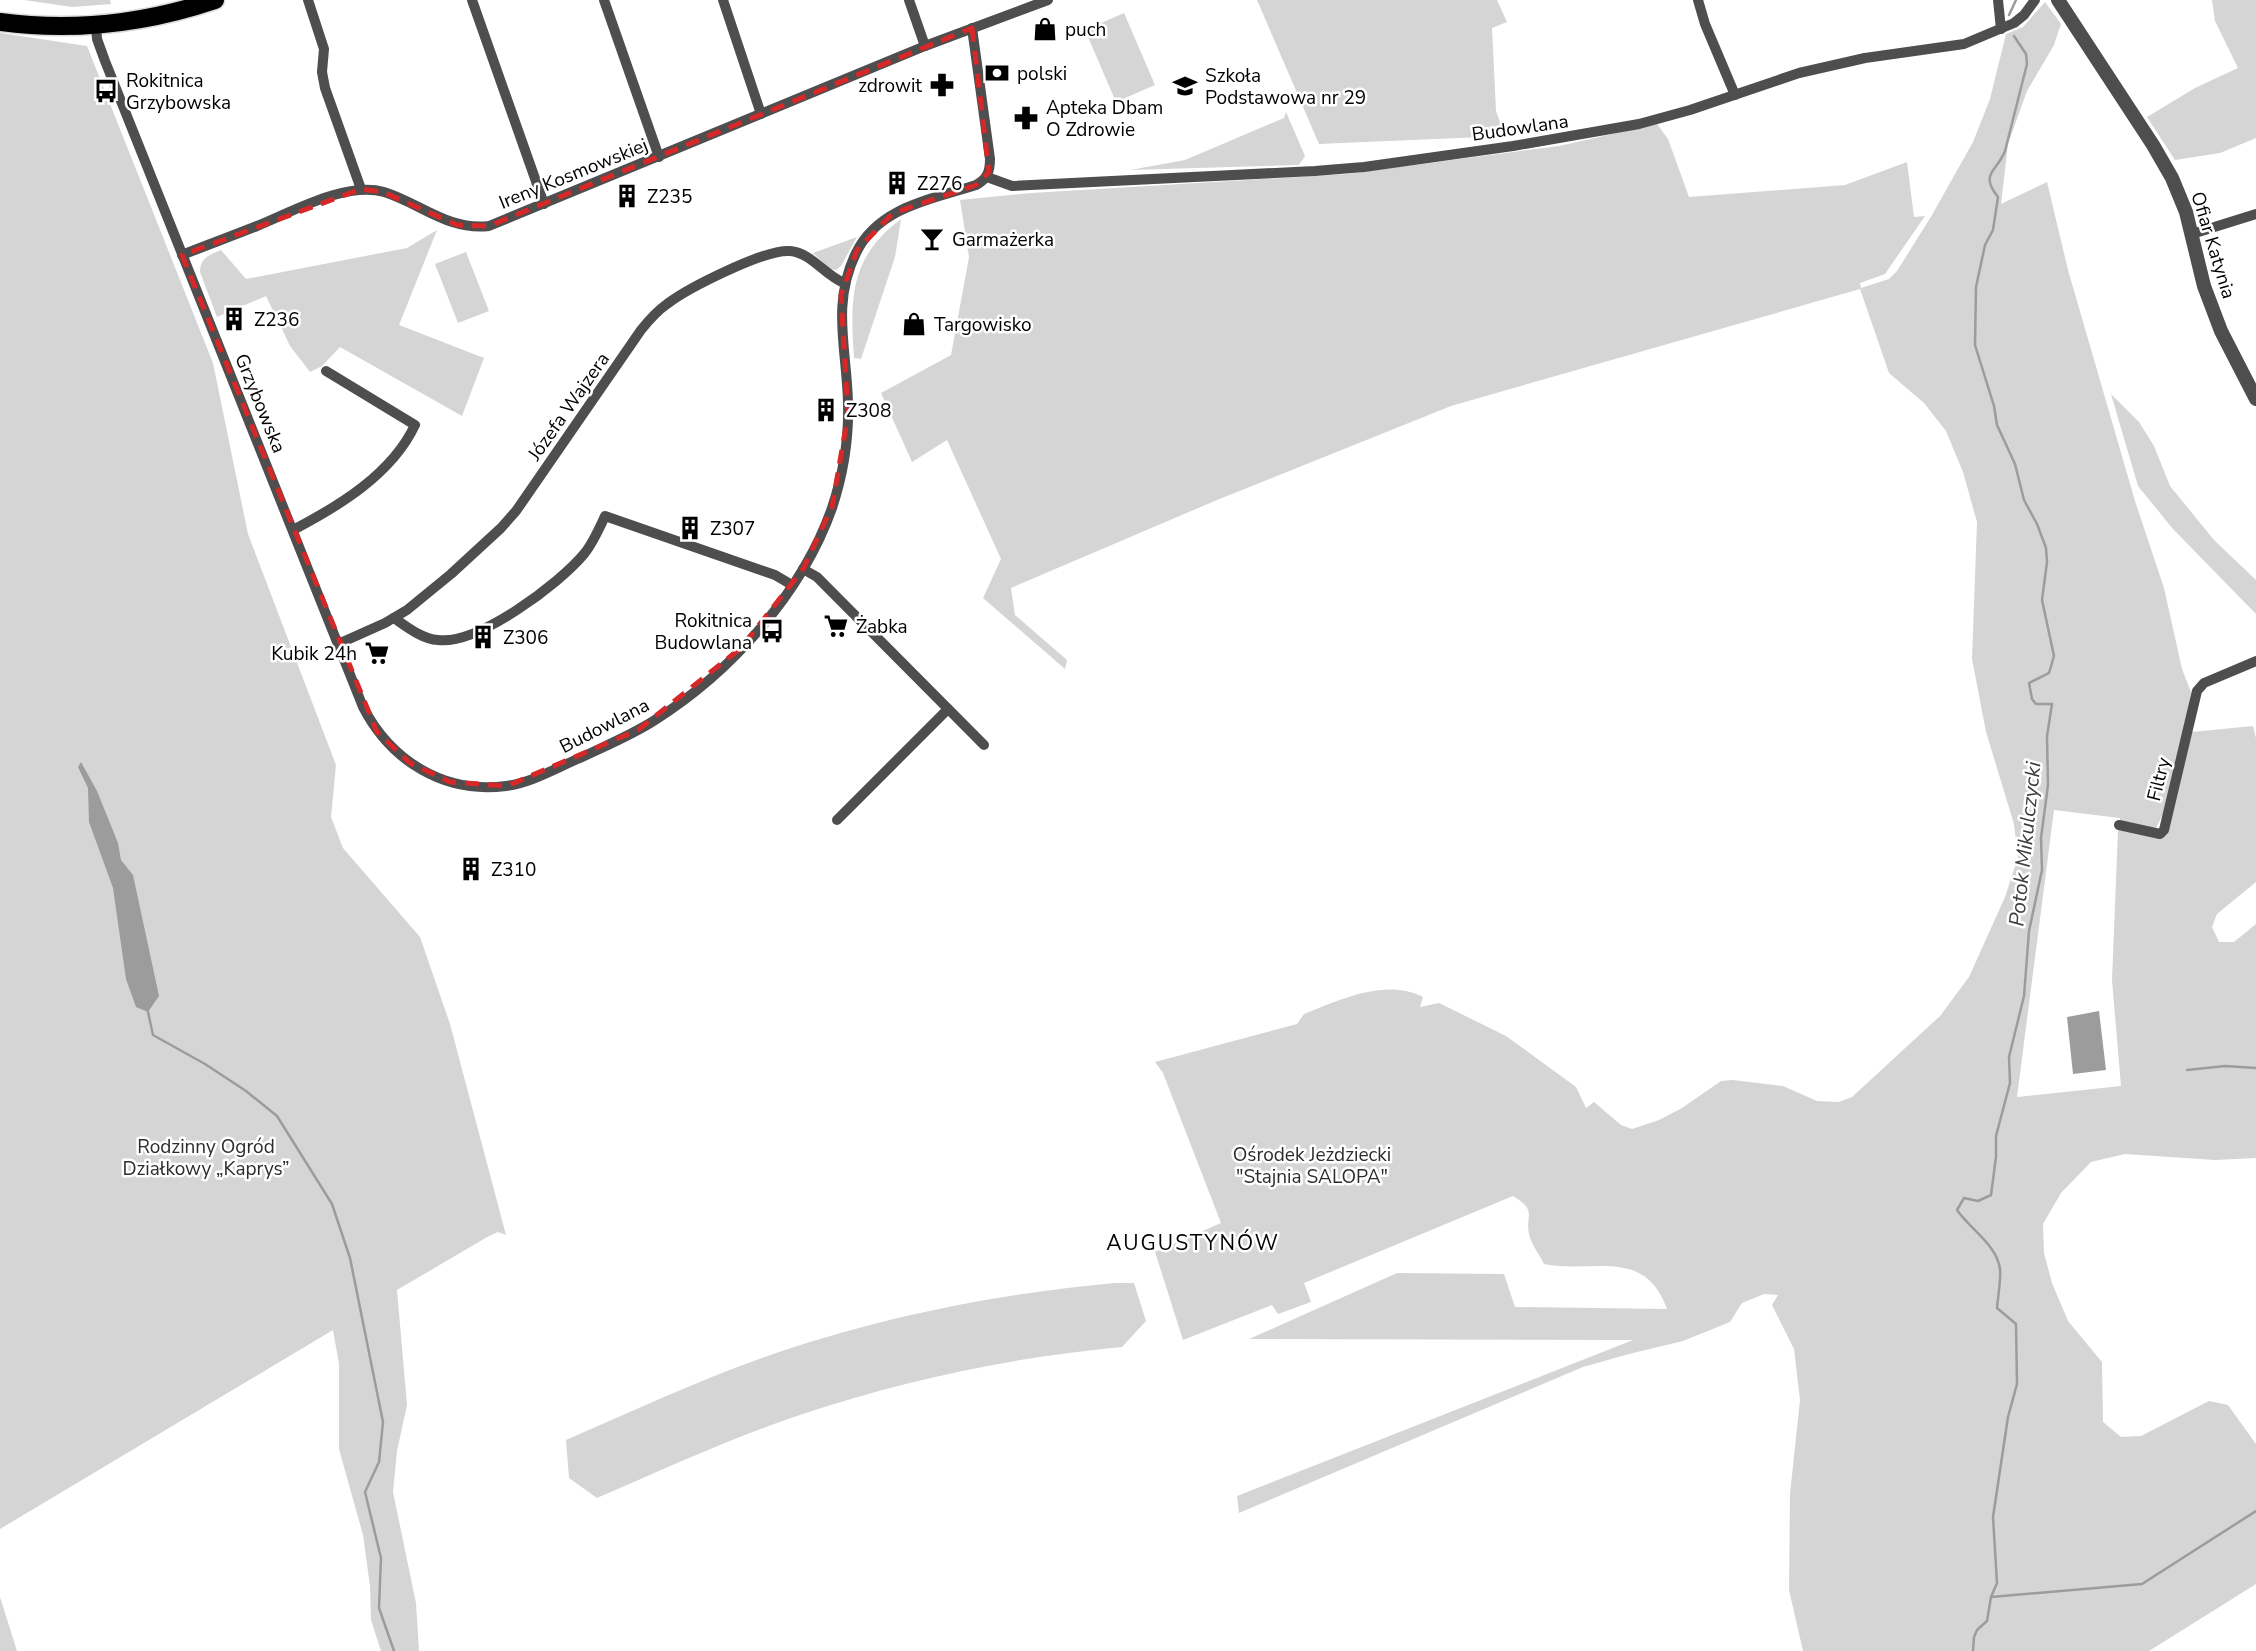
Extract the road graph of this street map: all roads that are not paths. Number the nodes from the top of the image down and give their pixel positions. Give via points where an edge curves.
1 (215, 0) edge
2 (308, 0) edge
3 (472, 0) edge
4 (604, 0) edge
5 (723, 0) edge
6 (909, 0) edge
7 (1048, 0) edge
8 (1698, 0) edge
9 (1998, 0) edge
10 (2035, 0) edge
11 (2057, 0) edge
12 (0, 22) edge
13 (96, 27) junction
14 (972, 28) junction
15 (2001, 29) junction
16 (925, 46) junction
17 (1735, 95) junction
18 (761, 114) junction
19 (659, 157) junction
20 (987, 177) junction
21 (361, 189) junction
22 (544, 204) junction
23 (2256, 214) edge
24 (2192, 234) junction
25 (182, 255) junction
26 (844, 283) junction
27 (326, 371) dead end
28 (2256, 400) edge
29 (293, 530) junction
30 (803, 569) junction
31 (792, 585) junction
32 (394, 618) junction
33 (338, 644) junction
34 (2256, 661) edge
35 (948, 709) junction
36 (984, 745) dead end
37 (424, 772) joint
38 (837, 820) dead end
39 (2119, 825) dead end

1 - 13 main road
2 - 21 street via 324,49 325,88
3 - 22 street
4 - 19 street
5 - 18 street
6 - 16 street
7 - 14 street, Ireny Kosmowskiej
8 - 17 street
9 - 15 street
10 - 15 street, Budowlana via 2019,20
11 - 24 street, Ofiar Katynia via 2163,161
12 - 13 main road
13 - 25 street, Grzybowska via 102,53
14 - 16 street, Ireny Kosmowskiej
14 - 20 street via 990,159
15 - 17 street, Budowlana via 1954,46 1799,73
16 - 18 street, Ireny Kosmowskiej
17 - 20 street, Budowlana via 1616,129 1364,167 1012,186
18 - 19 street, Ireny Kosmowskiej
19 - 22 street, Ireny Kosmowskiej
20 - 26 street, Budowlana via 976,186 892,213 857,250
21 - 22 street, Ireny Kosmowskiej via 383,192 446,221 476,228
21 - 25 street, Ireny Kosmowskiej
23 - 24 street
24 - 28 street, Ofiar Katynia via 2217,321
25 - 29 street, Grzybowska
26 - 30 street, Budowlana via 841,316 848,405 842,471 827,519
26 - 32 street, Józefa Wajzera via 803,254 778,252 714,277 669,302 641,330 509,520
27 - 29 street via 415,425 379,473 341,504
29 - 33 street, Grzybowska
30 - 31 street, Budowlana
30 - 35 street
31 - 32 street via 605,516 582,557 523,608 459,638 439,641
31 - 37 street, Budowlana via 729,660 674,707 630,735 507,786 468,786
32 - 33 street, Józefa Wajzera
33 - 37 street, Grzybowska via 377,732
34 - 39 street, Filtry via 2204,683 2197,691 2164,830 2160,834
35 - 36 street
35 - 38 street

